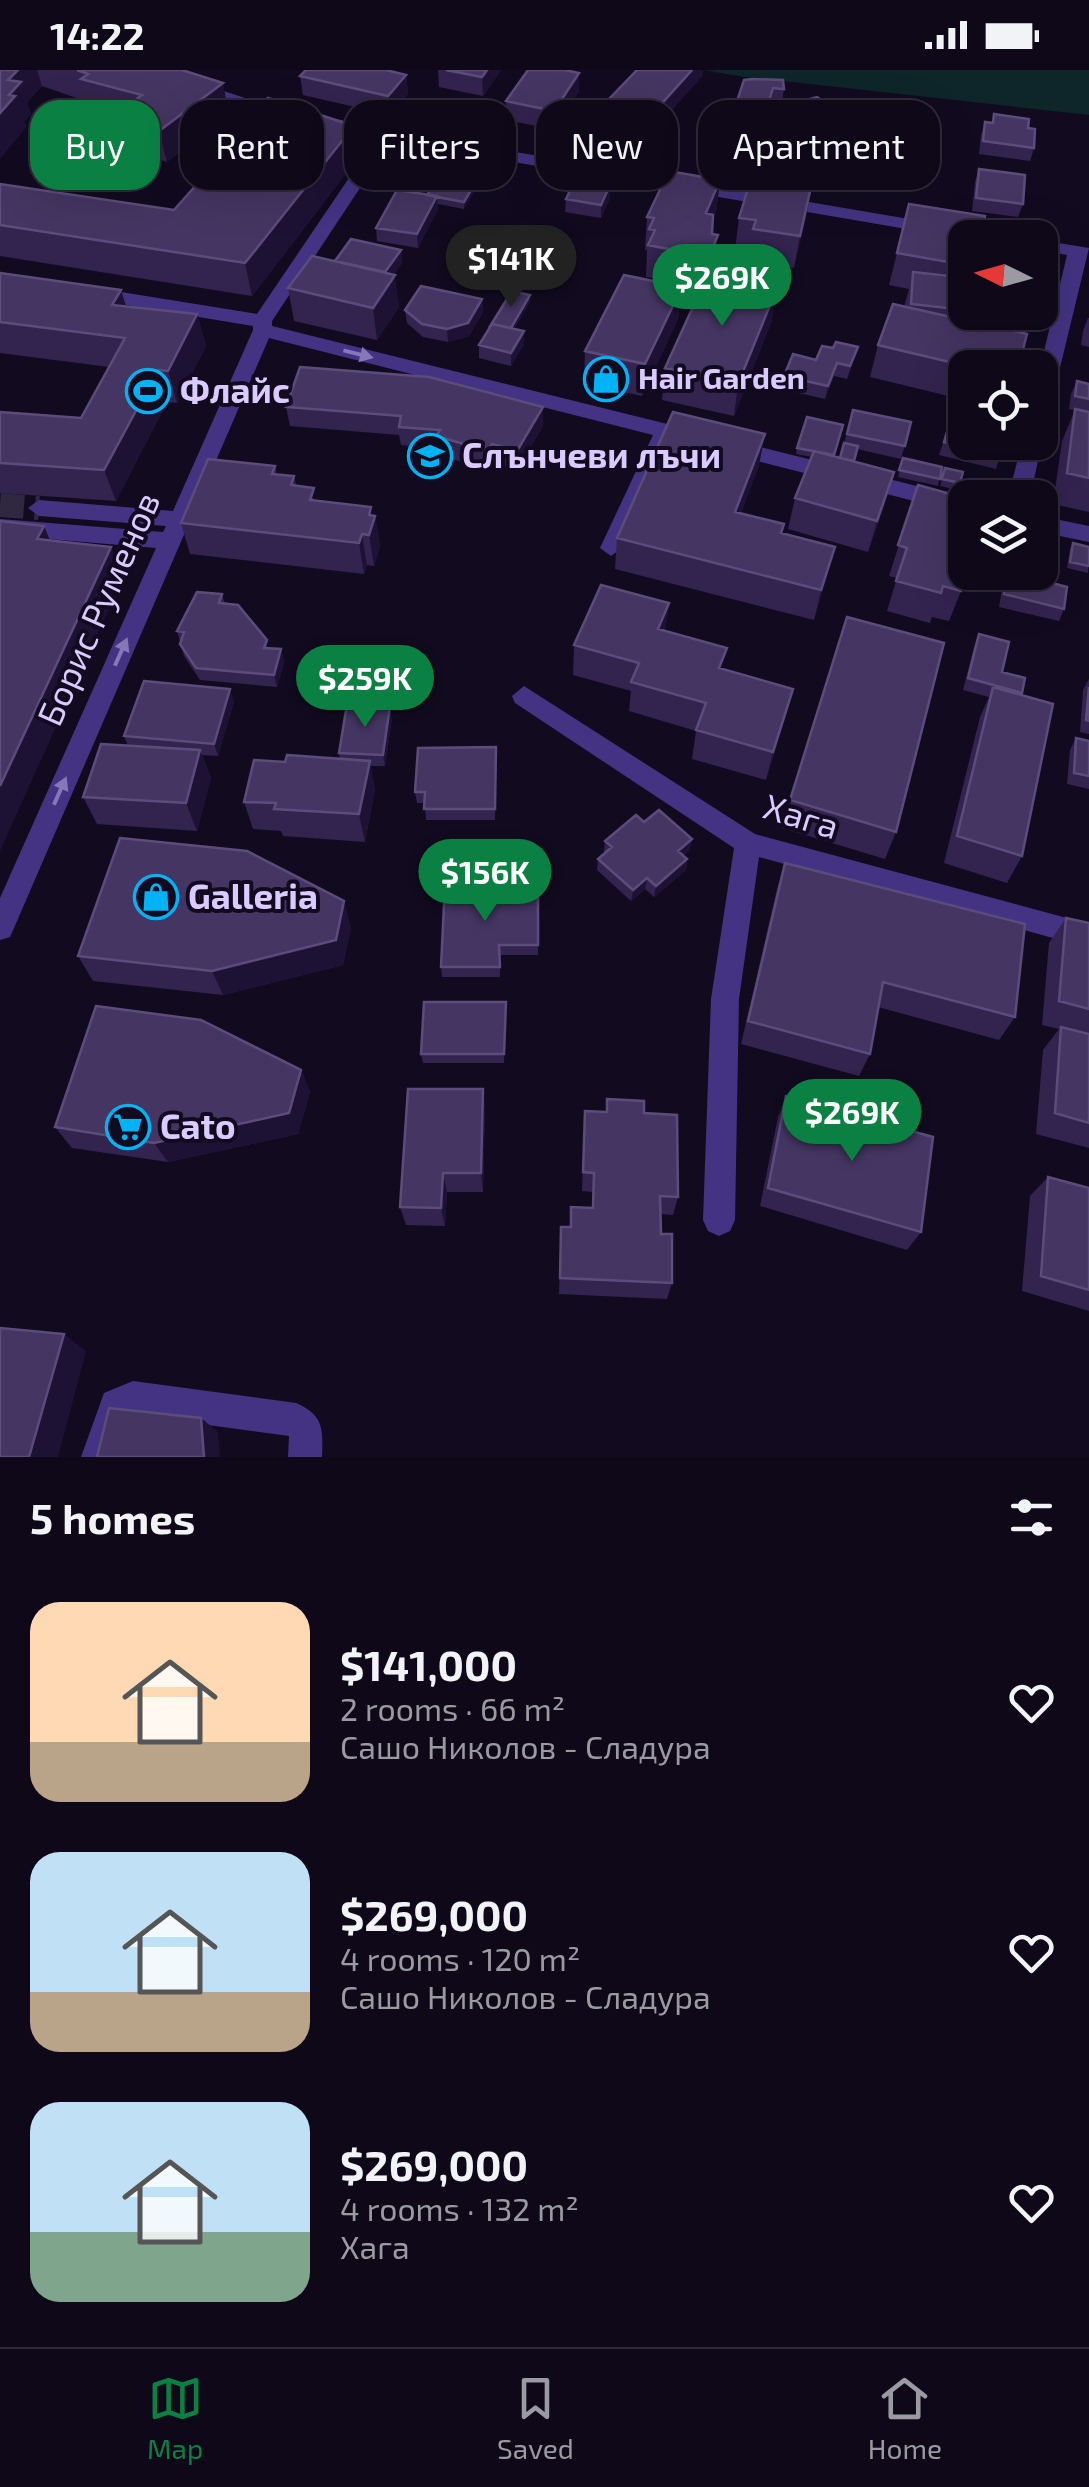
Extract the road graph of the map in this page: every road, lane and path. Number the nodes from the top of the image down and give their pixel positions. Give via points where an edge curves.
1 (144, 70) edge
2 (344, 126) edge
3 (516, 157) edge
4 (350, 190) edge
5 (948, 231) edge
6 (1058, 248) edge
7 (1083, 252) edge
8 (75, 291) edge
9 (263, 325) junction
10 (1056, 350) edge
11 (665, 431) junction
12 (948, 502) edge
13 (40, 508) tunnel mouth
14 (180, 519) junction
15 (0, 527) edge
16 (1058, 528) edge
17 (1089, 534) edge
18 (170, 542) junction
19 (611, 548) dead end
20 (524, 696) dead end
21 (748, 843) junction
22 (2, 918) edge
23 (1089, 936) edge
24 (719, 1220) dead end
25 (98, 1457) edge
26 (304, 1457) edge

1 - 2 street via 247,104
3 - 5 street
4 - 9 street, Борис Руменов
6 - 7 street
7 - 10 street
8 - 9 street
9 -> 11 street
9 - 14 street, Борис Руменов
11 - 12 street
11 - 19 street
13 - 14 street
14 - 18 street, Борис Руменов
15 - 18 street
16 - 17 street
22 -> 18 street, Борис Руменов
20 - 21 street, Хага
21 - 23 street, Хага
21 - 24 street via 725,999
25 - 26 street via 116,1405 133,1398 296,1420 306,1427

